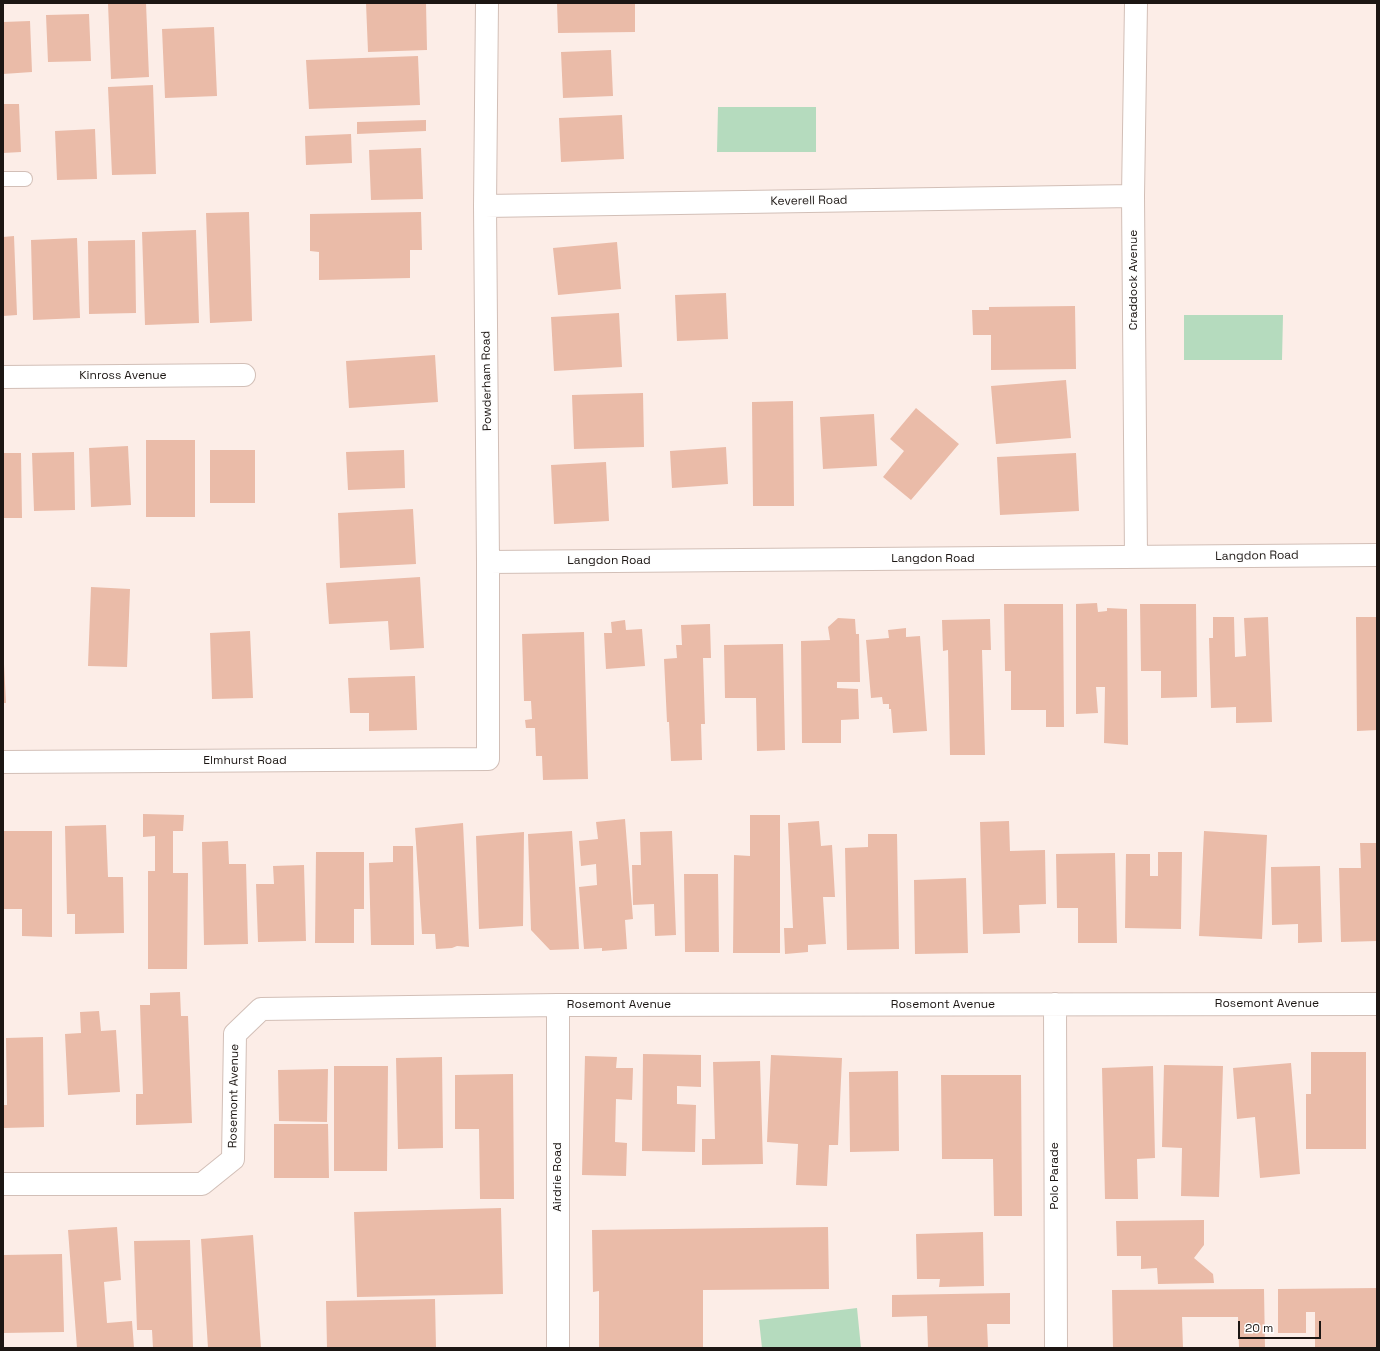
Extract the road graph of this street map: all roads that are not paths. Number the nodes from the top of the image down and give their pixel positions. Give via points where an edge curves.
1 (487, 3) edge
2 (1136, 3) edge
3 (3, 179) edge
4 (25, 179) dead end
5 (1133, 196) junction
6 (485, 206) junction
7 (244, 375) dead end
8 (3, 377) edge
9 (1377, 555) edge
10 (1136, 557) junction
11 (488, 562) junction
12 (488, 760) joint
13 (3, 762) edge
14 (1055, 1004) junction
15 (1377, 1004) edge
16 (558, 1005) junction
17 (3, 1184) edge
18 (558, 1348) edge
19 (1056, 1348) edge

1 - 6 street, Powderham Road
2 - 5 street, Craddock Avenue
3 - 4 lane
5 - 6 street, Keverell Road
5 - 10 street, Craddock Avenue
6 - 11 street, Powderham Road
7 - 8 street, Kinross Avenue
9 - 10 street, Langdon Road
10 - 11 street, Langdon Road
11 - 12 street, Powderham Road
12 - 13 street, Elmhurst Road
14 - 15 street, Rosemont Avenue
14 - 16 street, Rosemont Avenue
14 - 19 street, Polo Parade
16 - 17 street, Rosemont Avenue via 261,1009 234,1034 233,1159 202,1184
16 - 18 street, Airdrie Road

